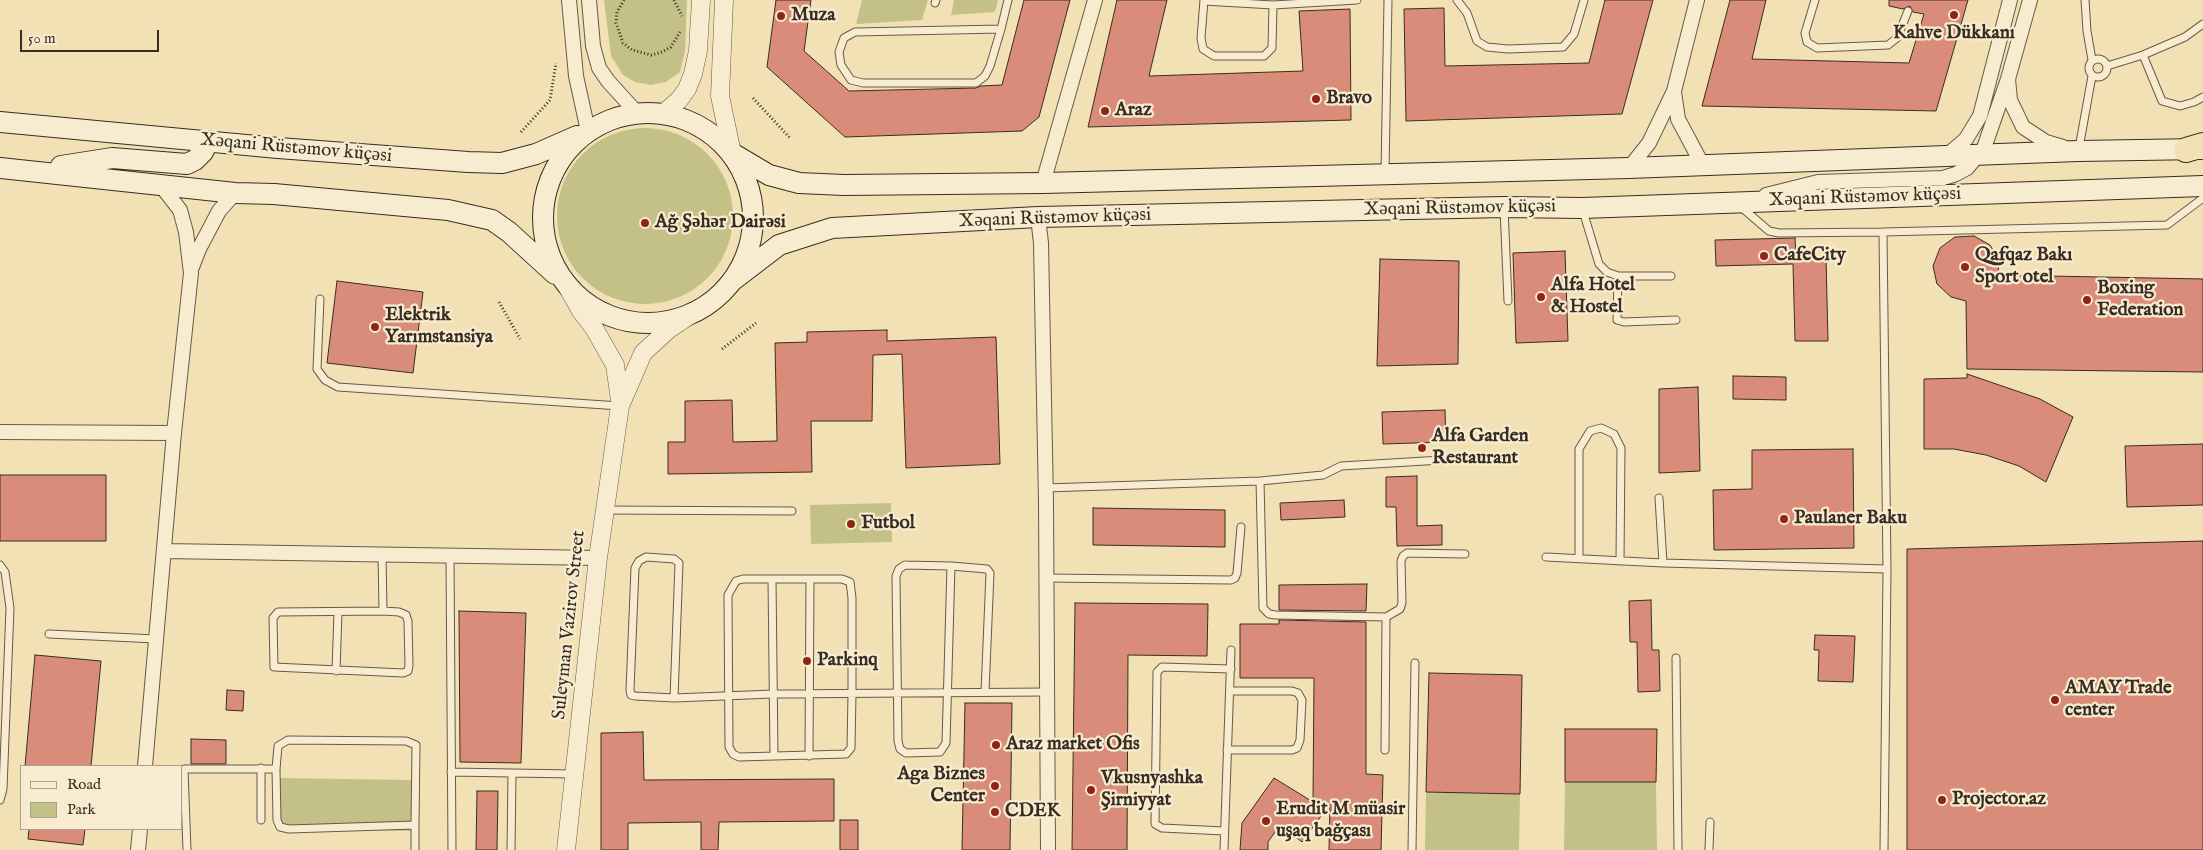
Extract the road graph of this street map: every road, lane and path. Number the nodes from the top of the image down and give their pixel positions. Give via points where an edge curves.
1 (568, 0) edge
2 (589, 0) edge
3 (624, 0) edge
4 (674, 0) edge
5 (701, 0) edge
6 (724, 0) edge
7 (1008, 0) edge
8 (1095, 0) edge
9 (1204, 0) edge
10 (1357, 0) edge
11 (1388, 0) edge
12 (1457, 0) edge
13 (1584, 0) edge
14 (1698, 0) edge
15 (1815, 0) edge
16 (2010, 0) edge
17 (2030, 0) edge
18 (2085, 0) edge
19 (1225, 1) edge
20 (1273, 5) junction
21 (1908, 11) dead end
22 (682, 22) dead end
23 (2203, 24) edge
24 (682, 28) dead end
25 (1001, 29) junction
26 (2144, 55) junction
27 (2092, 60) junction
28 (556, 63) dead end
29 (2107, 66) junction
30 (2092, 76) junction
31 (2008, 79) junction
32 (1674, 91) junction
33 (2203, 97) edge
34 (753, 98) dead end
35 (637, 113) junction
36 (664, 113) junction
37 (0, 122) edge
38 (588, 131) junction
39 (521, 132) dead end
40 (790, 138) dead end
41 (208, 142) junction
42 (2197, 148) edge
43 (2078, 151) junction
44 (732, 153) junction
45 (1978, 156) junction
46 (1944, 157) junction
47 (1703, 166) junction
48 (0, 168) edge
49 (1629, 168) junction
50 (29, 170) junction
51 (1385, 174) junction
52 (159, 183) junction
53 (1044, 183) junction
54 (2203, 186) edge
55 (235, 193) junction
56 (2203, 198) edge
57 (1736, 202) junction
58 (1504, 207) junction
59 (1582, 208) junction
60 (1038, 217) junction
61 (1883, 232) junction
62 (191, 273) junction
63 (1618, 276) junction
64 (1671, 276) dead end
65 (732, 282) junction
66 (567, 286) junction
67 (320, 299) dead end
68 (1508, 301) dead end
69 (499, 302) dead end
70 (690, 315) junction
71 (1676, 320) dead end
72 (756, 323) dead end
73 (520, 339) dead end
74 (722, 349) dead end
75 (620, 406) junction
76 (0, 432) edge
77 (174, 433) junction
78 (1442, 460) dead end
79 (1260, 481) junction
80 (1044, 488) junction
81 (1659, 498) dead end
82 (605, 510) junction
83 (792, 511) dead end
84 (1241, 527) dead end
85 (164, 551) junction
86 (382, 554) junction
87 (1465, 554) dead end
88 (450, 556) junction
89 (1546, 557) dead end
90 (598, 558) junction
91 (1580, 558) junction
92 (1620, 561) junction
93 (1663, 563) junction
94 (0, 565) edge
95 (951, 566) junction
96 (1887, 569) junction
97 (1046, 578) junction
98 (772, 579) junction
99 (810, 579) junction
100 (384, 611) junction
101 (338, 612) junction
102 (1386, 616) junction
103 (49, 634) dead end
104 (156, 639) junction
105 (1231, 650) dead end
106 (1676, 658) dead end
107 (1415, 663) dead end
108 (1230, 669) junction
109 (336, 671) junction
110 (1230, 691) junction
111 (985, 692) junction
112 (1046, 692) junction
113 (898, 693) junction
114 (946, 693) junction
115 (773, 694) junction
116 (810, 694) junction
117 (852, 694) junction
118 (728, 697) junction
119 (674, 698) junction
120 (1228, 750) junction
121 (1385, 750) dead end
122 (774, 756) junction
123 (809, 756) junction
124 (145, 765) edge
125 (261, 768) junction
126 (276, 768) junction
127 (182, 769) edge
128 (451, 772) junction
129 (512, 773) junction
130 (574, 774) junction
131 (0, 800) edge
132 (261, 820) dead end
133 (1710, 822) dead end
134 (415, 825) junction
135 (140, 830) edge
136 (1224, 831) junction
137 (138, 850) edge
138 (187, 850) edge
139 (415, 850) edge
140 (452, 850) edge
141 (511, 850) edge
142 (566, 850) edge
143 (1048, 850) edge
144 (1224, 850) edge
145 (1412, 850) edge
146 (1678, 850) edge
147 (1710, 850) edge
148 (1884, 850) edge

1 - 38 street via 576,76
2 - 35 street via 593,46 600,68
3 - 24 path via 617,12 616,23 623,42 632,50 641,54 662,52 678,38
4 - 22 path
5 - 36 street via 693,74 680,100
6 - 44 street via 720,96
7 - 25 lane
8 - 53 street
9 - 19 lane
9 - 20 lane via 1203,50 1214,56 1264,56 1272,48
10 - 20 lane
11 - 51 lane
12 - 13 lane via 1467,13 1477,41 1487,47 1508,49 1563,47 1574,34
14 - 32 street
15 - 21 lane via 1805,33 1807,42 1817,48 1888,45 1897,38
16 - 46 street via 1980,116 1966,139
17 - 31 street
18 - 27 lane
19 - 20 lane
23 - 26 lane via 2185,37
25 - 25 lane via 856,32 844,38 838,52 841,65 851,80 976,83 990,66
26 - 29 lane
26 - 33 lane via 2162,101 2180,106
27 - 29 lane via 2103,60
27 - 30 lane via 2088,66
28 - 39 path via 550,100
29 - 30 lane via 2103,76
30 - 43 lane
31 - 43 street via 2010,100 2023,127 2046,142
31 - 45 street via 1992,129
32 - 47 street via 1678,119
32 - 49 street via 1649,143
34 - 40 path
35 - 36 main road
35 - 38 main road via 611,119
36 - 44 main road via 708,131
37 - 41 main road, Xəqani Rüstəmov küçəsi
38 - 41 main road, Xəqani Rüstəmov küçəsi via 536,154 502,163
38 - 66 main road via 563,156 548,187 544,204 547,247
41 - 50 main road via 203,152 187,164 112,158
42 - 43 main road, Xəqani Rüstəmov küçəsi
43 - 45 main road, Xəqani Rüstəmov küçəsi
44 - 53 main road, Xəqani Rüstəmov küçəsi via 768,175 800,183
44 - 65 main road via 748,184 753,217 748,251
45 - 46 main road, Xəqani Rüstəmov küçəsi
45 - 57 street via 1967,168 1943,178 1818,182
46 - 47 main road, Xəqani Rüstəmov küçəsi
47 - 49 main road, Xəqani Rüstəmov küçəsi
48 - 50 main road
49 - 51 main road, Xəqani Rüstəmov küçəsi
50 - 52 main road
51 - 53 main road, Xəqani Rüstəmov küçəsi
52 - 55 main road
52 - 62 street via 180,210
54 - 57 main road, Xəqani Rüstəmov küçəsi
55 - 62 street via 219,212 202,242
55 - 66 main road via 419,207 492,220
56 - 61 lane via 2167,225
57 - 59 main road, Xəqani Rüstəmov küçəsi
57 - 61 lane via 1769,231
58 - 59 main road, Xəqani Rüstəmov küçəsi
58 - 60 main road, Xəqani Rüstəmov küçəsi
58 - 68 lane
59 - 63 lane via 1599,264
60 - 65 main road, Xəqani Rüstəmov küçəsi via 832,228 779,245
60 - 80 street
61 - 96 lane
62 - 77 street
63 - 64 lane
63 - 71 lane via 1617,320
65 - 70 main road via 720,295
66 - 70 main road via 590,306 618,319 654,323
66 - 75 street via 615,366
67 - 75 lane via 317,369 325,380 338,387
69 - 73 path
70 - 75 street via 643,353
72 - 74 path
75 - 82 street, Suleyman Vazirov Street
76 - 77 street
77 - 85 street
78 - 79 lane via 1341,466 1323,476
79 - 80 lane
79 - 102 lane via 1263,608 1276,615
80 - 97 street
81 - 93 lane
82 - 83 lane
82 - 90 street, Suleyman Vazirov Street
84 - 97 lane via 1237,572 1231,580
85 - 86 street
85 - 104 street
86 - 88 street
86 - 100 lane
87 - 102 lane via 1407,553 1403,556 1402,603 1400,609
88 - 90 street
88 - 128 lane
89 - 91 lane
90 - 130 street, Suleyman Vazirov Street
91 - 92 lane
91 - 92 lane via 1579,449 1590,431 1601,428 1614,434 1621,448
92 - 93 lane
93 - 96 lane
94 - 131 lane via 5,572 10,608
95 - 111 lane via 987,569 990,573
95 - 113 lane via 905,565 896,576
95 - 114 lane
96 - 148 lane
97 - 112 street
98 - 99 lane
98 - 115 lane
98 - 118 lane via 736,581 728,595
99 - 116 lane
99 - 117 lane via 850,582
100 - 101 lane
100 - 109 lane via 406,615 408,670 403,673
101 - 109 lane
101 - 109 lane via 278,612 273,618 274,667
102 - 121 lane
103 - 104 lane
104 - 124 street
105 - 108 lane
106 - 146 lane
107 - 145 lane
108 - 110 lane
108 - 136 lane via 1162,667 1157,672 1155,824 1162,828
110 - 120 lane
110 - 120 lane via 1292,691 1298,693 1302,700 1297,748
111 - 112 lane
111 - 114 lane
112 - 143 street
113 - 114 lane
113 - 114 lane via 898,741 900,749 906,753 940,752 944,749
113 - 117 lane
115 - 116 lane
115 - 118 lane
115 - 122 lane
116 - 117 lane
116 - 123 lane
117 - 123 lane via 851,748 839,756
118 - 119 lane
118 - 122 lane via 729,747 733,754 739,757
119 - 119 lane via 635,696 630,690 635,568 646,557 674,559 679,563
120 - 136 lane
122 - 123 lane
125 - 126 lane
125 - 127 lane
125 - 132 lane
126 - 134 lane via 277,820 280,827
126 - 134 lane via 278,746 288,740 406,741 416,745
127 - 138 lane
128 - 129 lane
128 - 140 lane
129 - 130 lane
129 - 141 lane
130 - 142 street, Suleyman Vazirov Street
133 - 147 lane
134 - 139 lane
135 - 137 street
136 - 144 lane

